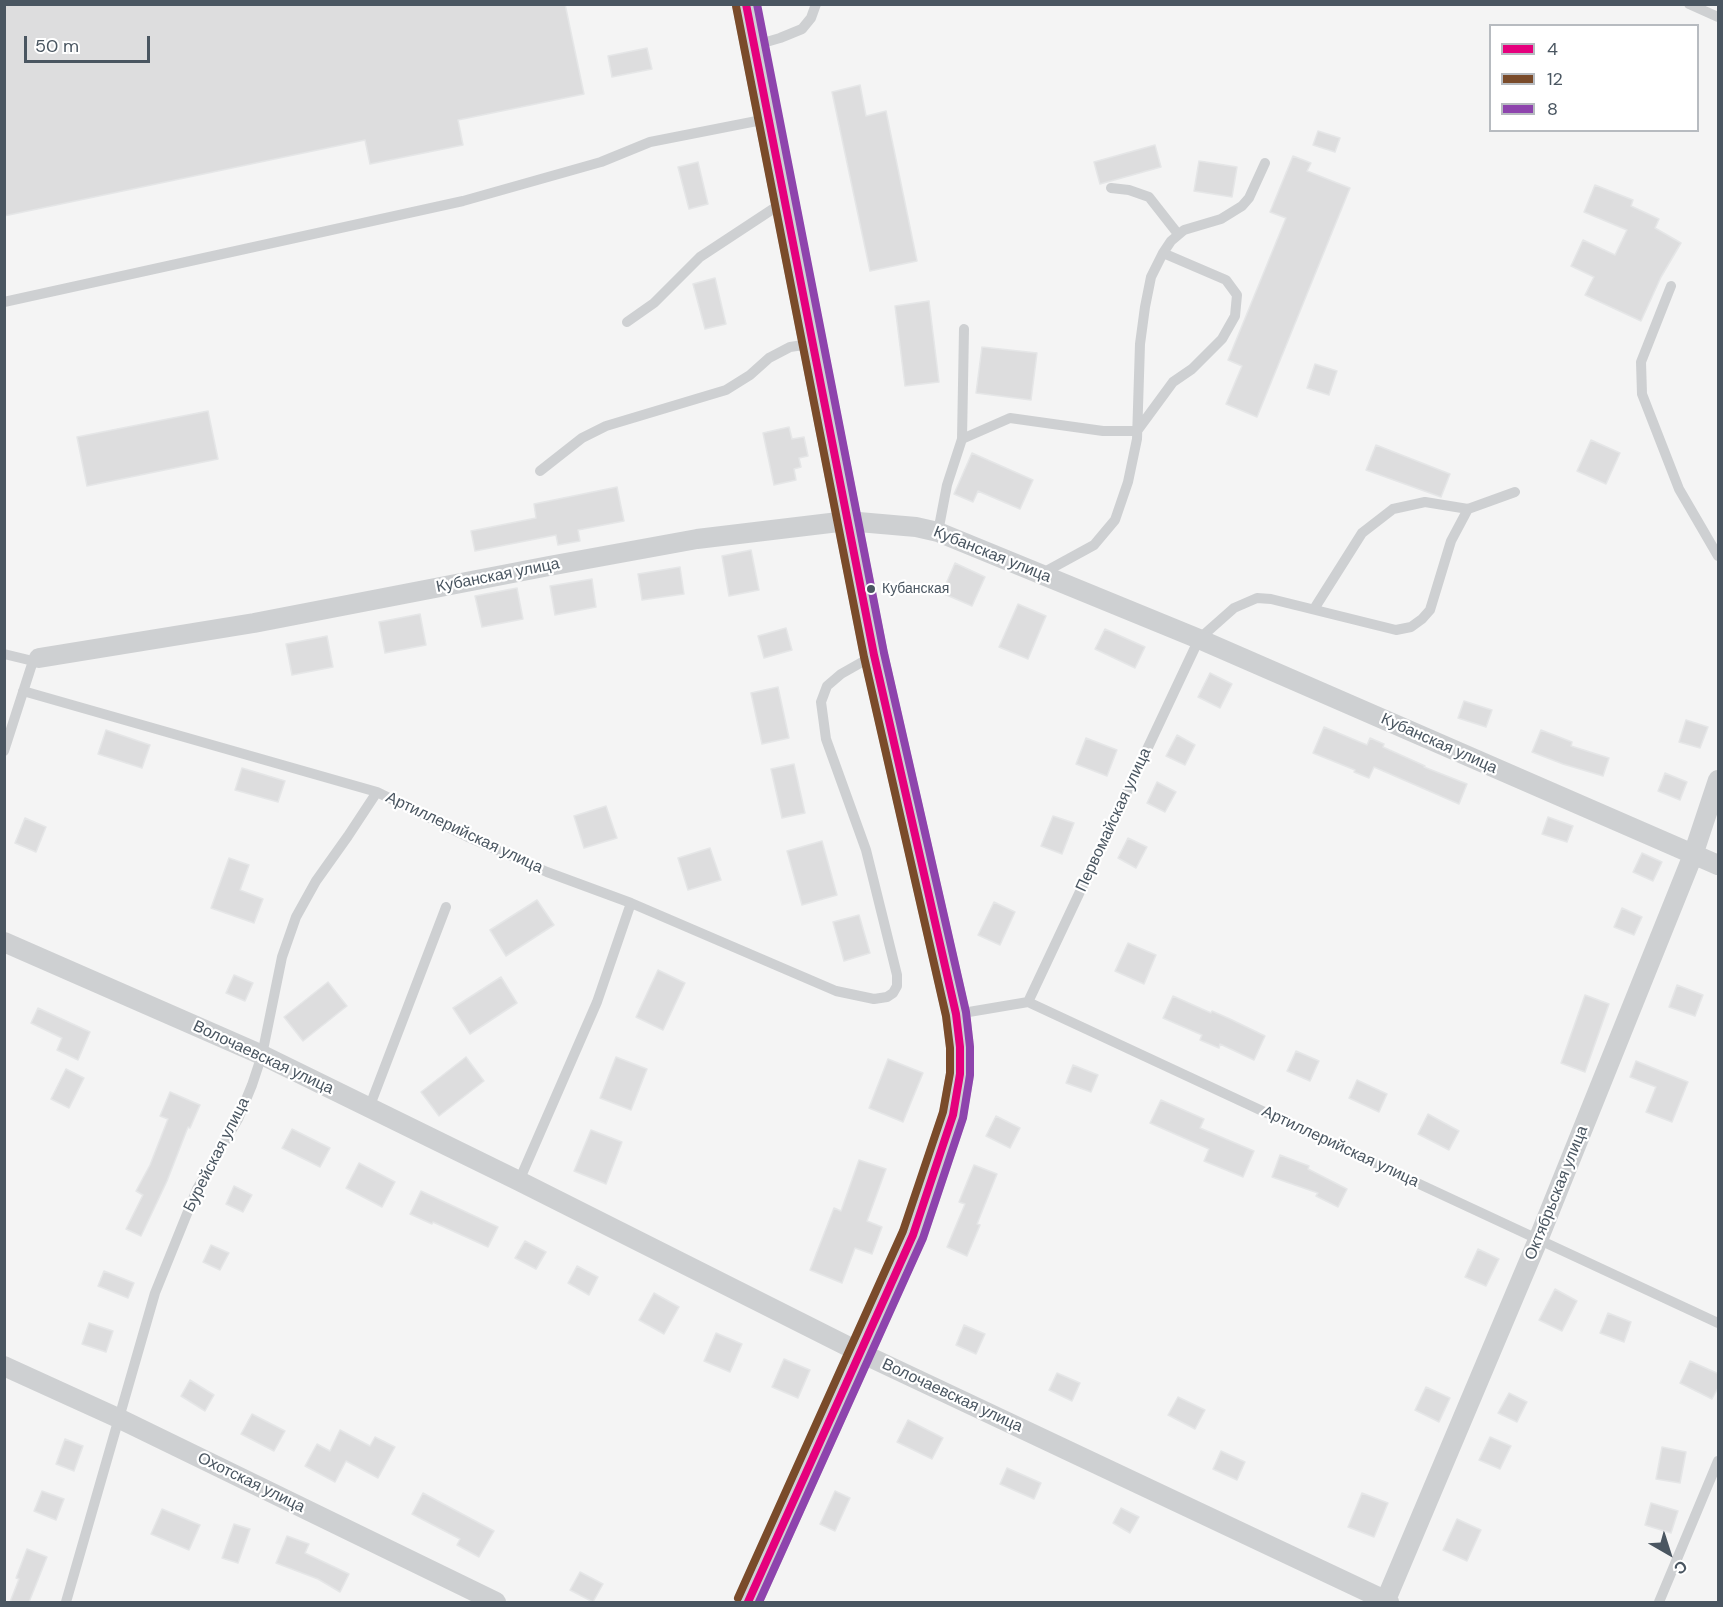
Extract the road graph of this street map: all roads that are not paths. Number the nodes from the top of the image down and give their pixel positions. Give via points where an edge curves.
1 (746, 4) edge
2 (816, 4) edge
3 (1689, 4) edge
4 (1719, 17) edge
5 (754, 48) junction
6 (767, 117) junction
7 (1265, 163) dead end
8 (1111, 188) dead end
9 (784, 201) junction
10 (1178, 234) junction
11 (1164, 253) junction
12 (1671, 286) dead end
13 (4, 302) edge
14 (627, 322) dead end
15 (964, 328) dead end
16 (814, 344) junction
17 (1137, 431) junction
18 (963, 439) junction
19 (540, 471) dead end
20 (1515, 492) dead end
21 (1468, 509) junction
22 (847, 521) junction
23 (938, 532) junction
24 (1719, 556) edge
25 (1041, 574) junction
26 (1314, 609) junction
27 (1199, 639) junction
28 (4, 654) edge
29 (874, 655) junction
30 (36, 659) junction
31 (23, 692) junction
32 (4, 751) edge
33 (1719, 780) edge
34 (377, 792) junction
35 (1693, 855) junction
36 (1719, 865) edge
37 (631, 903) junction
38 (446, 907) dead end
39 (4, 942) edge
40 (1028, 1002) junction
41 (956, 1014) junction
42 (262, 1055) junction
43 (369, 1107) junction
44 (519, 1181) junction
45 (1538, 1240) junction
46 (1719, 1323) edge
47 (861, 1353) junction
48 (4, 1366) edge
49 (118, 1418) junction
50 (1719, 1461) edge
51 (66, 1602) edge
52 (496, 1602) edge
53 (748, 1602) edge
54 (1387, 1602) edge
55 (1659, 1602) edge

1 - 5 main road
2 - 5 lane via 802,29
3 - 4 lane
5 - 6 main road
6 - 9 main road
6 - 13 lane via 651,142 601,162 463,201
7 - 10 lane via 1242,206 1221,219
8 - 10 lane via 1149,197
9 - 14 lane via 700,257 654,303
9 - 16 main road
10 - 11 lane
11 - 17 lane via 1151,277 1145,307
11 - 17 lane via 1226,280 1237,295 1235,316 1222,339 1173,382
12 - 24 lane via 1641,362 1642,394 1679,489
15 - 18 lane
16 - 19 lane via 790,347 726,390 606,426 582,438
16 - 22 main road
17 - 18 lane via 1103,431 1010,418
17 - 25 lane via 1128,482 1115,520 1094,545
18 - 23 lane via 947,485
20 - 21 lane
21 - 26 lane via 1425,502 1393,509 1362,533
21 - 26 lane via 1451,541 1430,610 1411,627 1396,630
22 - 23 street, Кубанская улица via 916,526
22 - 29 main road
22 - 30 street, Кубанская улица via 697,539 254,623
23 - 25 street, Кубанская улица
25 - 27 street, Кубанская улица
26 - 27 lane via 1257,598 1234,608
27 - 35 street, Кубанская улица
27 - 40 lane, Первомайская улица
28 - 30 lane
29 - 37 lane, Артиллерийская улица via 827,686 821,702 826,739 866,850 897,975 893,993 874,999 836,991
29 - 41 main road
30 - 31 lane
31 - 32 lane
31 - 34 lane, Артиллерийская улица
33 - 35 street, Октябрьская улица
34 - 37 lane, Артиллерийская улица via 547,872
34 - 42 lane, Бурейская улица via 296,917 282,957
35 - 36 street, Кубанская улица
35 - 45 street, Октябрьская улица
37 - 44 lane via 597,1002
38 - 43 lane
39 - 42 street, Волочаевская улица
40 - 41 lane
40 - 45 lane, Артиллерийская улица
41 - 47 main road via 960,1074 953,1115 913,1235
42 - 43 street, Волочаевская улица
42 - 49 lane, Бурейская улица via 238,1119 197,1189 155,1293
43 - 44 street, Волочаевская улица
44 - 47 street, Волочаевская улица
45 - 46 lane, Артиллерийская улица
45 - 54 street, Октябрьская улица
47 - 53 main road
47 - 54 street, Волочаевская улица
48 - 49 street, Охотская улица
49 - 51 lane, Бурейская улица
49 - 52 street, Охотская улица
50 - 55 lane

